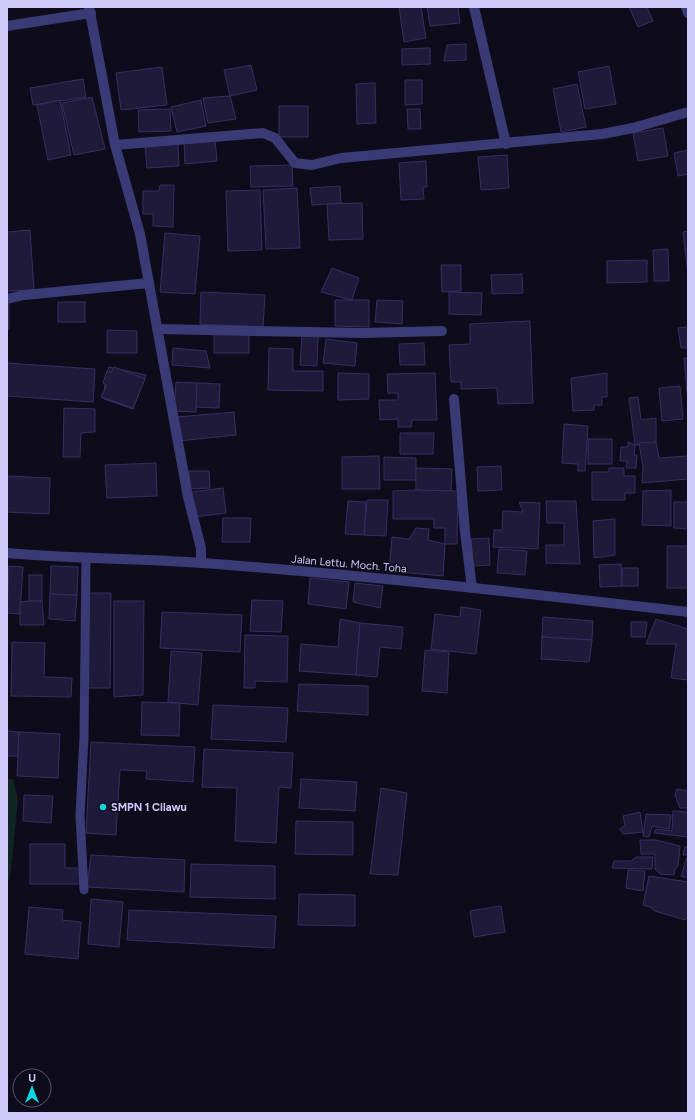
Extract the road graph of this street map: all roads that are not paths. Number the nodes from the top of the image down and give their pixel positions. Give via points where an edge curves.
1 (474, 7) edge
2 (686, 7) edge
3 (90, 10) edge
4 (688, 13) edge
5 (7, 26) edge
6 (688, 112) edge
7 (506, 144) junction
8 (115, 145) junction
9 (149, 283) junction
10 (7, 299) edge
11 (156, 329) junction
12 (442, 331) dead end
13 (454, 399) dead end
14 (7, 554) edge
15 (86, 559) junction
16 (201, 563) junction
17 (472, 588) junction
18 (688, 612) edge
19 (84, 890) dead end

1 - 7 street
2 - 4 street
3 - 5 street
3 - 8 street
6 - 7 street via 602,134
7 - 8 street via 341,158 312,165 295,163 274,138 263,133
8 - 9 street via 140,234
9 - 10 street via 24,295
9 - 11 street
11 - 12 street via 363,333
11 - 16 street via 188,497 201,548
13 - 17 street
14 - 15 street, Jalan Lettu. Moch. Toha
15 - 16 street, Jalan Lettu. Moch. Toha
15 - 19 lane via 84,737 80,816
16 - 17 street, Jalan Lettu. Moch. Toha
17 - 18 street, Jalan Lettu. Moch. Toha

